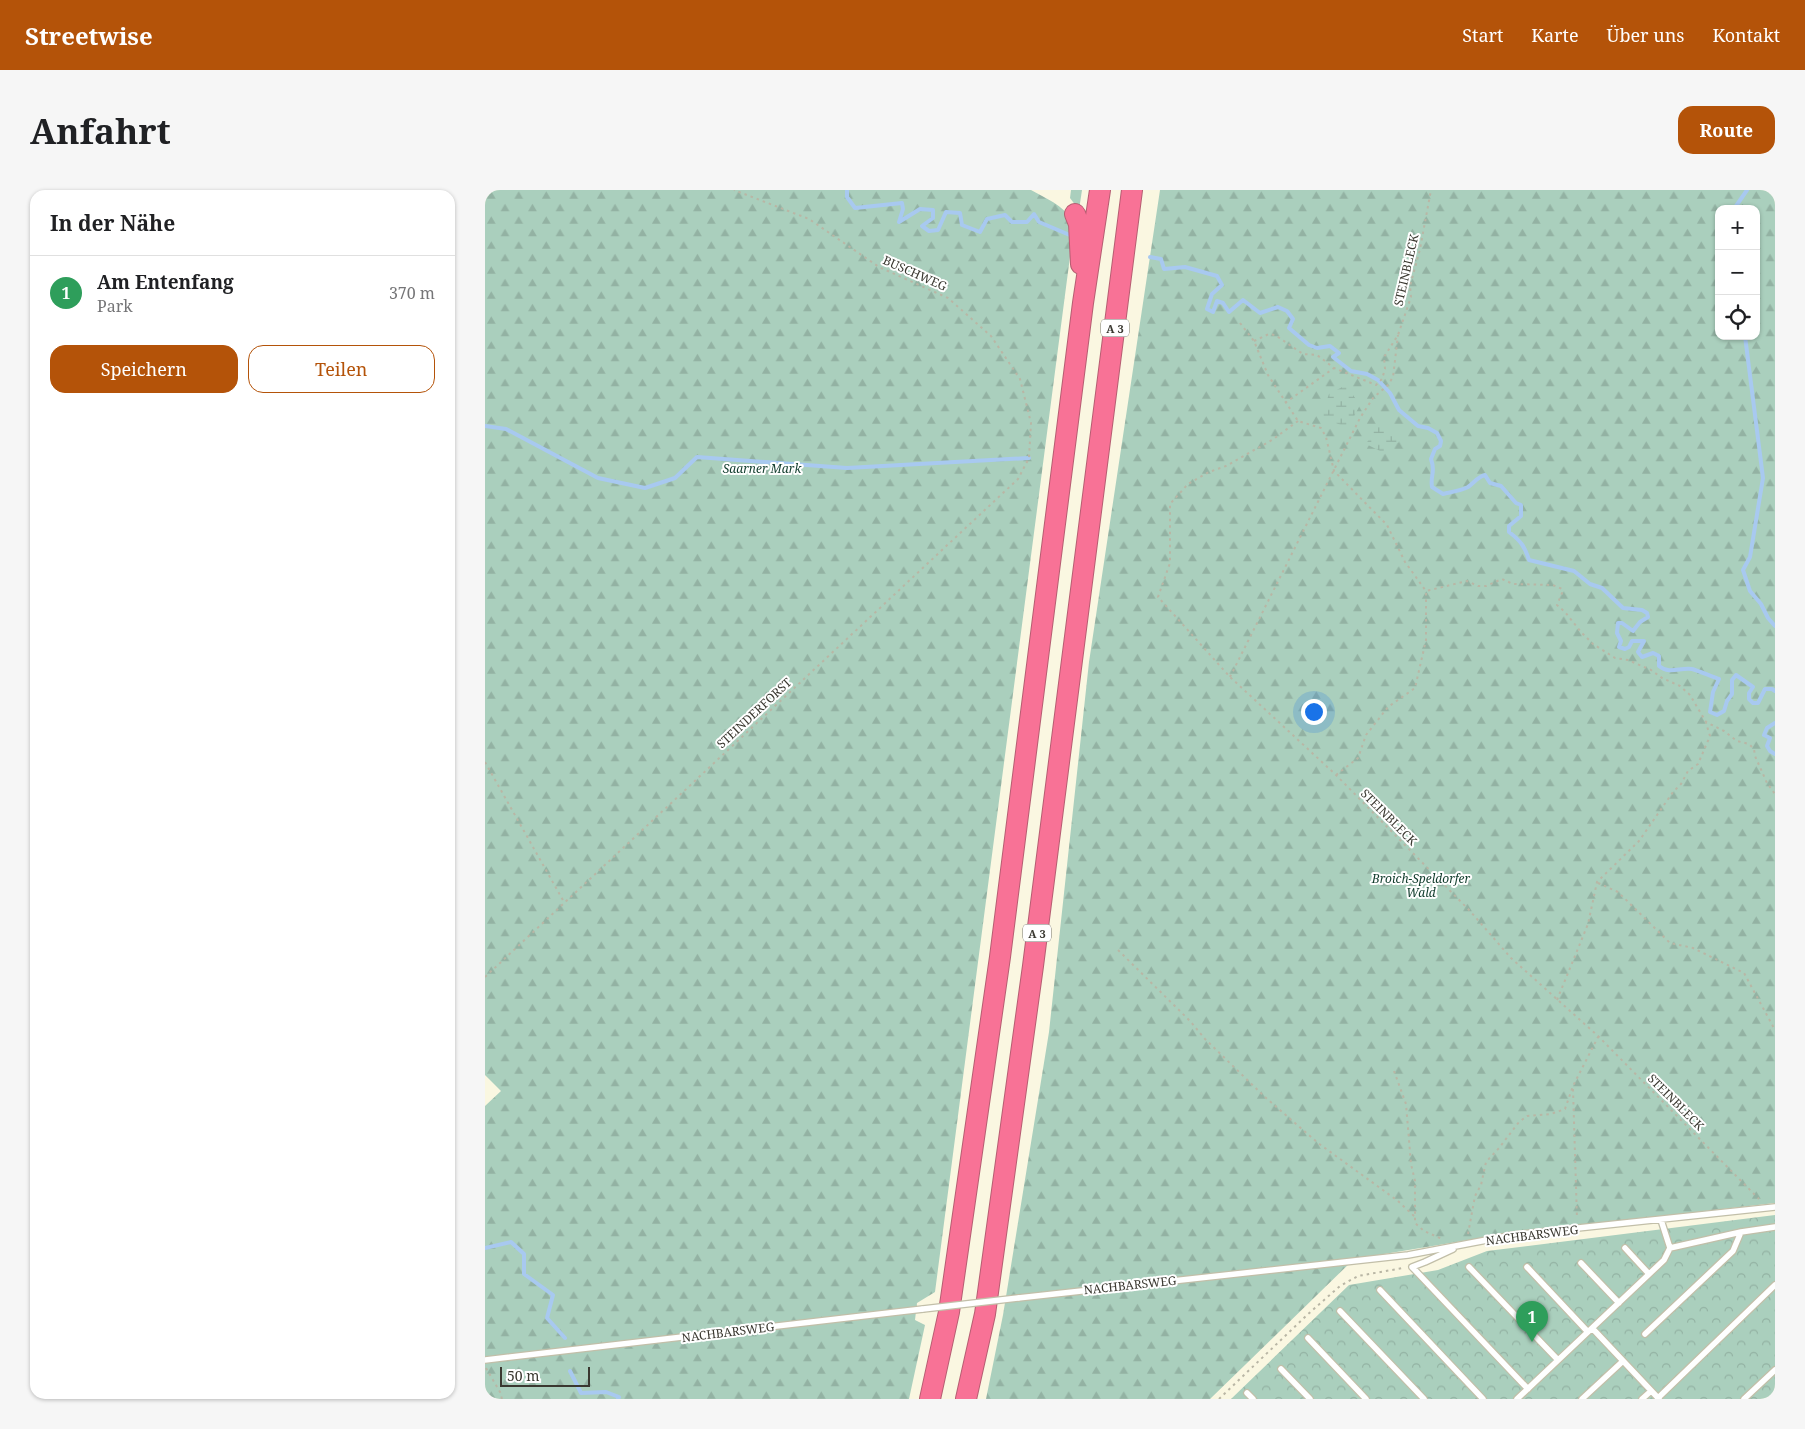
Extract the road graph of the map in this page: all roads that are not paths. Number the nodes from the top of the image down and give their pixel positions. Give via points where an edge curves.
1 (1100, 190) edge
2 (1132, 190) edge
3 (1075, 214) dead end
4 (1083, 303) junction
5 (1775, 1207) edge
6 (1661, 1220) junction
7 (1775, 1227) edge
8 (1741, 1232) junction
9 (1459, 1245) junction
10 (1625, 1248) dead end
11 (1670, 1248) junction
12 (1581, 1263) dead end
13 (1469, 1267) dead end
14 (1527, 1267) dead end
15 (1649, 1274) junction
16 (1775, 1285) edge
17 (1380, 1290) dead end
18 (1619, 1303) junction
19 (1340, 1311) dead end
20 (1590, 1330) junction
21 (1645, 1334) dead end
22 (1308, 1338) dead end
23 (485, 1360) edge
24 (1558, 1360) junction
25 (1623, 1361) junction
26 (1281, 1369) dead end
27 (1775, 1370) edge
28 (1528, 1389) junction
29 (1651, 1391) junction
30 (1247, 1393) dead end
31 (931, 1399) edge
32 (966, 1399) edge
33 (1253, 1399) edge
34 (1310, 1399) edge
35 (1366, 1399) edge
36 (1424, 1399) edge
37 (1483, 1399) edge
38 (1517, 1399) edge
39 (1582, 1399) edge
40 (1642, 1399) edge
41 (1658, 1399) edge
42 (1744, 1399) edge

1 - 4 highway, A 3
2 - 32 highway, A 3 via 1032,976 985,1314
3 - 4 highway via 1079,224
4 - 31 highway, A 3 via 997,977 949,1312
5 - 6 lane, NACHBARSWEG
6 - 9 lane, NACHBARSWEG via 1513,1235
6 - 11 lane
7 - 8 lane
8 - 11 lane
8 - 21 lane via 1733,1251
9 - 23 lane, NACHBARSWEG, bridge via 1408,1255
9 - 28 lane via 1412,1267
10 - 15 lane
11 - 15 lane via 1664,1260
12 - 18 lane
13 - 24 lane
14 - 20 lane
15 - 18 lane
16 - 41 lane
17 - 37 lane
18 - 20 lane
19 - 36 lane
20 - 24 lane
20 - 25 lane
22 - 35 lane
24 - 28 lane
25 - 29 lane
25 - 39 lane
26 - 34 lane
27 - 42 lane
28 - 38 lane
29 - 40 lane
29 - 41 lane
30 - 33 lane

